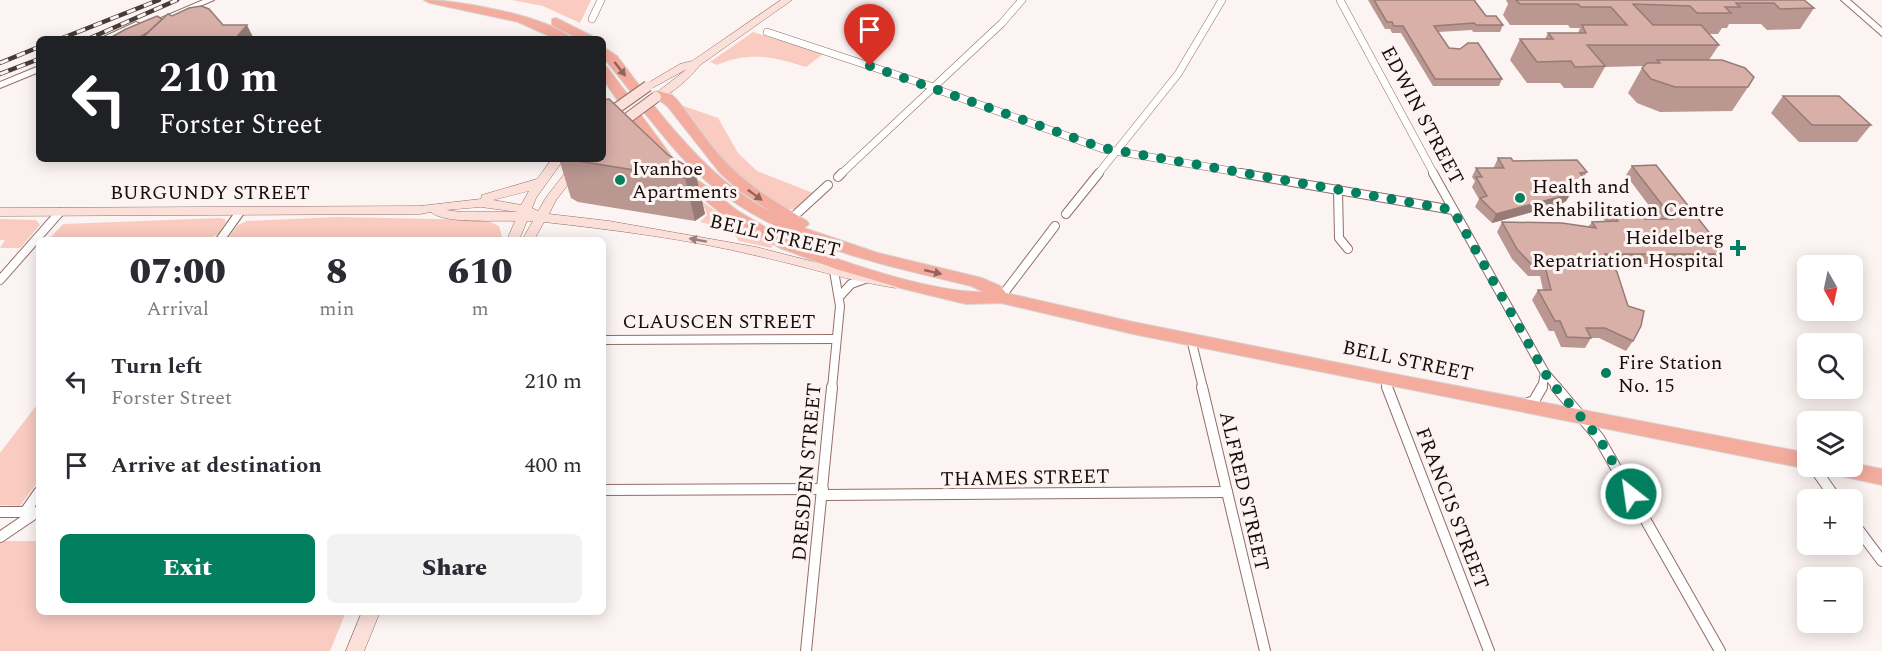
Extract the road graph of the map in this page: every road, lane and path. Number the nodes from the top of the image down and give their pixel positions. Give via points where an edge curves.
1 (195, 0) edge
2 (210, 0) edge
3 (430, 0) edge
4 (474, 0) edge
5 (600, 0) edge
6 (787, 0) edge
7 (1022, 0) edge
8 (1222, 0) edge
9 (1340, 0) edge
10 (1845, 0) edge
11 (592, 19) dead end
12 (1872, 24) junction
13 (1882, 24) edge
14 (768, 32) dead end
15 (1882, 33) edge
16 (110, 36) edge
17 (120, 36) edge
18 (559, 36) edge
19 (583, 36) edge
20 (606, 53) edge
21 (696, 63) junction
22 (36, 68) edge
23 (606, 73) edge
24 (663, 76) junction
25 (683, 77) junction
26 (0, 83) edge
27 (933, 88) junction
28 (635, 104) junction
29 (1117, 150) junction
30 (556, 162) edge
31 (579, 162) edge
32 (837, 177) dead end
33 (540, 182) junction
34 (828, 185) dead end
35 (1338, 189) junction
36 (448, 205) junction
37 (420, 210) junction
38 (1453, 210) junction
39 (0, 212) edge
40 (60, 212) junction
41 (240, 212) junction
42 (523, 212) junction
43 (1065, 214) dead end
44 (495, 216) junction
45 (539, 216) junction
46 (792, 218) junction
47 (579, 220) junction
48 (1055, 226) dead end
49 (40, 237) edge
50 (222, 237) edge
51 (509, 237) edge
52 (512, 237) edge
53 (529, 237) edge
54 (36, 242) edge
55 (1348, 249) dead end
56 (876, 258) junction
57 (834, 272) junction
58 (865, 279) junction
59 (0, 280) edge
60 (904, 284) junction
61 (840, 296) junction
62 (1001, 297) junction
63 (836, 339) junction
64 (1191, 339) junction
65 (606, 340) edge
66 (1545, 373) junction
67 (1384, 379) junction
68 (1518, 406) junction
69 (1581, 418) junction
70 (1797, 459) edge
71 (1863, 473) edge
72 (1882, 477) edge
73 (606, 490) edge
74 (823, 492) junction
75 (1227, 492) junction
76 (36, 496) edge
77 (0, 512) edge
78 (25, 512) junction
79 (36, 512) edge
80 (36, 513) edge
81 (1863, 535) edge
82 (0, 537) edge
83 (1882, 561) edge
84 (370, 615) edge
85 (355, 651) edge
86 (806, 651) edge
87 (1265, 651) edge
88 (1489, 651) edge
89 (1720, 651) edge

1 - 16 street
2 - 17 street
3 - 18 highway via 521,19
4 - 19 highway via 540,16
5 - 11 street
6 - 21 main road
7 - 27 street
8 - 29 street via 1178,74
9 - 38 street, EDWIN STREET
10 - 12 street
12 - 13 street
12 - 15 street
14 - 27 street
20 -> 28 highway via 613,59
21 - 24 main road
21 - 25 main road
22 - 26 street
23 - 28 highway
24 - 25 main road
24 - 28 main road
25 - 28 main road
27 - 29 street via 1092,145
27 - 32 street
28 -> 46 highway via 665,97 732,176 761,200
28 - 56 highway via 686,156 747,206 807,237
28 - 60 highway via 675,169 744,222 803,251
29 - 35 street
29 - 43 street
30 - 33 main road
31 - 45 main road
33 - 36 main road via 511,193
33 - 42 main road
34 - 46 street
35 - 38 street
35 - 55 street via 1339,238
36 - 37 main road, BURGUNDY STREET
36 - 42 main road, BURGUNDY STREET via 504,204
37 - 41 main road, BURGUNDY STREET
37 - 44 main road, BURGUNDY STREET
38 - 66 street, EDWIN STREET
39 - 40 main road, BURGUNDY STREET
40 - 41 main road, BURGUNDY STREET
40 - 49 street
41 - 50 street
42 - 44 main road, BURGUNDY STREET
42 - 45 main road, BURGUNDY STREET
42 - 52 main road
44 - 51 main road
45 - 47 main road, BELL STREET
45 - 53 main road
46 - 56 highway
47 - 53 main road via 547,227
57 -> 47 main road, BELL STREET via 756,251
48 - 62 street
54 - 59 street
56 -> 62 highway, BELL STREET via 976,282
57 - 58 main road, BELL STREET
57 - 61 street, DRESDEN STREET
58 - 60 main road, BELL STREET
58 - 61 street via 850,284
60 - 62 highway, BELL STREET via 966,297
61 - 63 street, DRESDEN STREET
62 - 64 highway, BELL STREET
63 - 65 street, CLAUSCEN STREET
63 - 74 street, DRESDEN STREET
64 - 67 highway, BELL STREET
64 - 75 street, ALFRED STREET
66 - 68 street via 1540,395 1530,404
66 - 69 street, EDWIN STREET
67 - 68 highway, BELL STREET
67 - 88 street, FRANCIS STREET
68 - 69 highway, BELL STREET
69 - 70 highway, BELL STREET
69 - 89 street, EDWIN STREET via 1599,438
71 - 72 highway
73 - 74 street, THAMES STREET
74 - 75 street, THAMES STREET via 894,496
74 - 86 street, DRESDEN STREET
75 - 87 street, ALFRED STREET
76 - 78 street
77 - 78 street
78 - 79 street
80 - 82 street
81 - 83 street
84 - 85 main road

